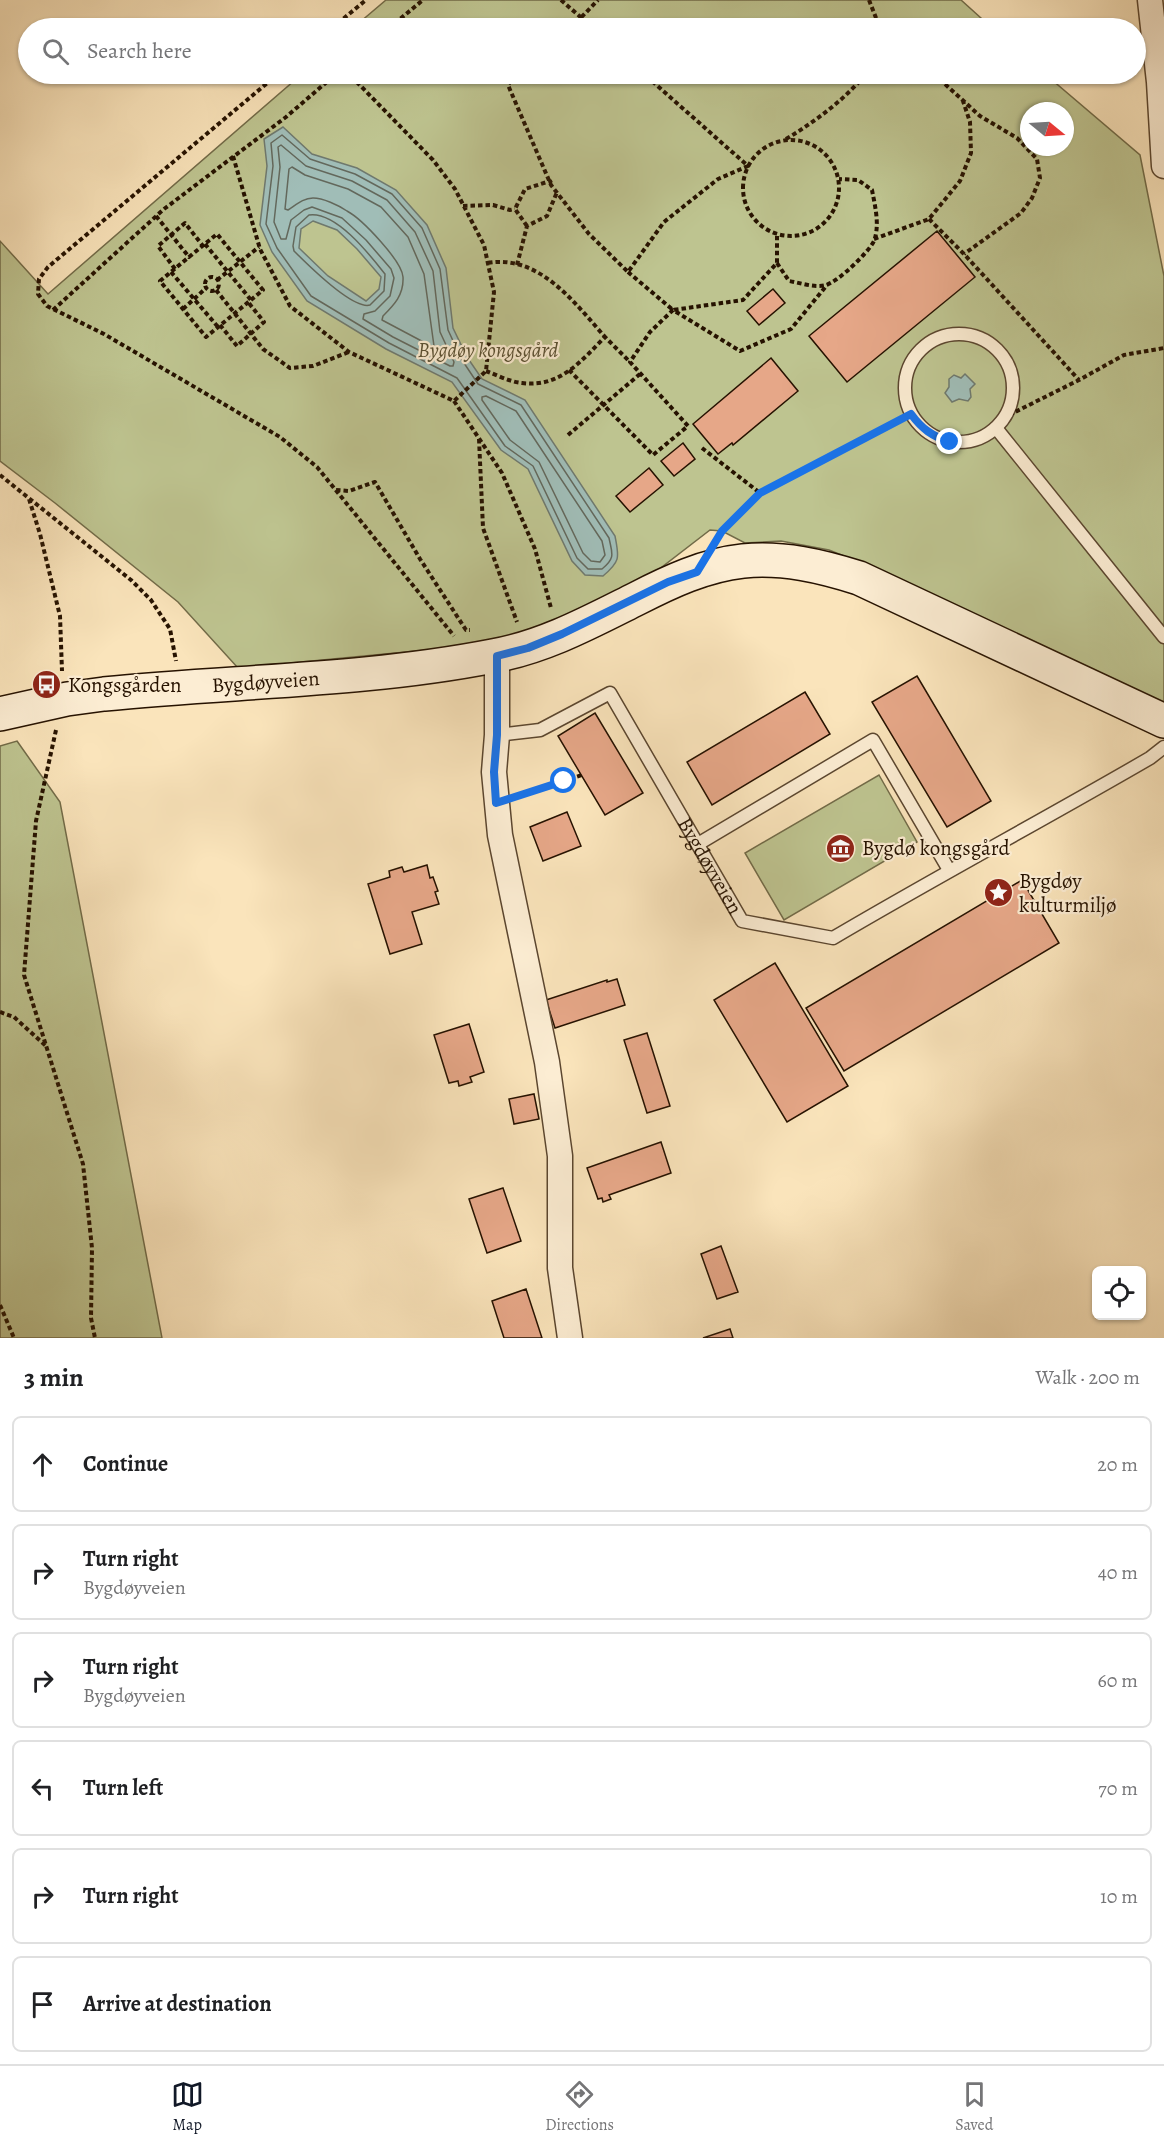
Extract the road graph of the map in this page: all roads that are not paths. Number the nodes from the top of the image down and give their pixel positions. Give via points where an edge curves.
1 (1150, 0) edge
2 (1164, 166) edge
3 (996, 428) junction
4 (1164, 637) edge
5 (482, 649) junction
6 (0, 714) edge
7 (1164, 720) edge
8 (497, 735) junction
9 (1164, 747) edge
10 (698, 844) junction
11 (949, 870) junction
12 (570, 1338) edge

1 - 2 street
3 - 3 lane via 967,442 950,442 921,427 905,397 905,378 911,361 923,347 956,333 983,340 1004,357 1013,392 1008,416
3 - 4 lane
5 - 6 street, Bygdøyveien via 357,674 67,699
5 - 7 street, Bygdøyveien via 528,648 697,572 740,561 811,564 885,590
5 - 8 street
8 - 10 lane, Bygdøyveien via 540,730 610,693
8 - 12 street via 494,772 500,835 547,1062 560,1156 560,1268
9 - 11 lane, Bygdøyveien via 1018,835
10 - 11 lane, Bygdøyveien via 742,921 833,938
10 - 11 lane via 873,740

